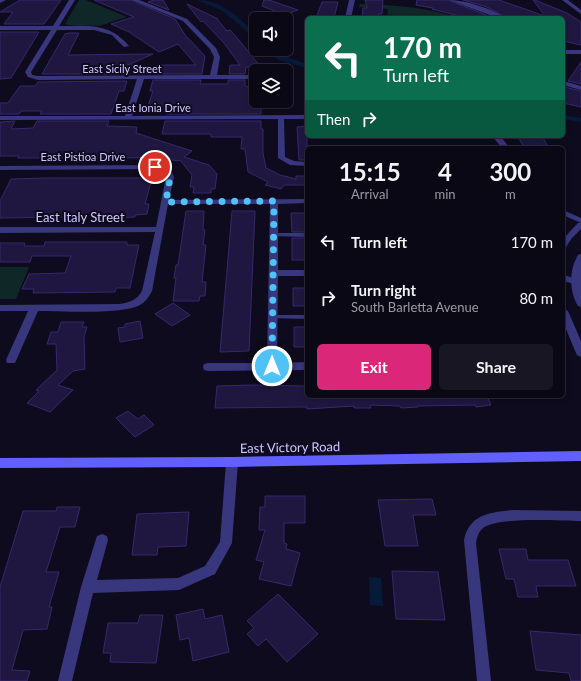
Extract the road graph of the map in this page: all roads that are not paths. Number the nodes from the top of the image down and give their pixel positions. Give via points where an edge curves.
1 (3, 0) edge
2 (72, 0) edge
3 (135, 0) edge
4 (352, 0) edge
5 (452, 0) edge
6 (565, 0) edge
7 (0, 1) edge
8 (581, 12) edge
9 (348, 16) edge
10 (498, 16) edge
11 (0, 28) edge
12 (56, 28) junction
13 (126, 46) dead end
14 (565, 52) edge
15 (581, 52) edge
16 (249, 77) edge
17 (141, 78) junction
18 (213, 78) junction
19 (565, 84) edge
20 (581, 88) edge
21 (281, 117) junction
22 (305, 117) edge
23 (0, 118) edge
24 (128, 118) junction
25 (498, 138) edge
26 (505, 146) edge
27 (305, 164) edge
28 (0, 168) edge
29 (274, 201) junction
30 (305, 201) edge
31 (166, 202) junction
32 (565, 213) edge
33 (581, 221) edge
34 (581, 226) edge
35 (160, 229) junction
36 (0, 230) edge
37 (274, 235) junction
38 (305, 235) edge
39 (565, 242) edge
40 (581, 257) edge
41 (273, 273) junction
42 (305, 273) edge
43 (565, 278) edge
44 (575, 281) junction
45 (581, 304) edge
46 (34, 307) junction
47 (0, 308) edge
48 (305, 316) edge
49 (272, 317) junction
50 (565, 317) edge
51 (581, 353) edge
52 (11, 360) dead end
53 (208, 366) dead end
54 (272, 366) junction
55 (305, 366) edge
56 (581, 456) edge
57 (232, 462) junction
58 (0, 463) edge
59 (581, 516) edge
60 (102, 540) dead end
61 (88, 587) junction
62 (65, 681) edge
63 (484, 681) edge

1 - 7 street
2 - 12 street
3 - 18 street via 185,20 214,48 217,57
4 - 9 street
5 - 10 street
6 - 8 street
11 - 12 street
12 - 13 street via 101,29 118,37
12 - 17 street, East Sicily Street via 28,72 30,76
14 - 15 street
16 - 18 street, East Sicily Street
17 - 18 street, East Sicily Street
17 - 24 street
19 - 20 street
21 - 22 street, East Ionia Drive
21 - 24 street, East Ionia Drive
21 - 27 street via 281,155 286,161
23 - 24 street, East Ionia Drive
25 - 26 street
28 - 31 street, East Pistioa Drive via 155,167 166,170 170,177
29 - 30 street
29 - 31 street
29 - 37 street
31 - 35 street
32 - 33 street
34 - 39 street
35 - 36 street, East Italy Street
35 - 46 street via 147,291 139,302 119,307
37 - 38 lane
37 - 41 street
40 - 44 street via 576,267
41 - 42 street
41 - 49 street
43 - 44 street
44 - 45 street
46 - 47 street
46 - 52 street
48 - 49 lane
49 - 54 street
50 - 51 street
53 - 54 street
54 - 55 street
56 - 57 main road, East Victory Road
57 - 58 main road, East Victory Road
57 - 61 street via 226,543 210,570 178,584
59 - 63 street via 500,517 486,520 472,533 470,543
60 - 61 street
61 - 62 street

